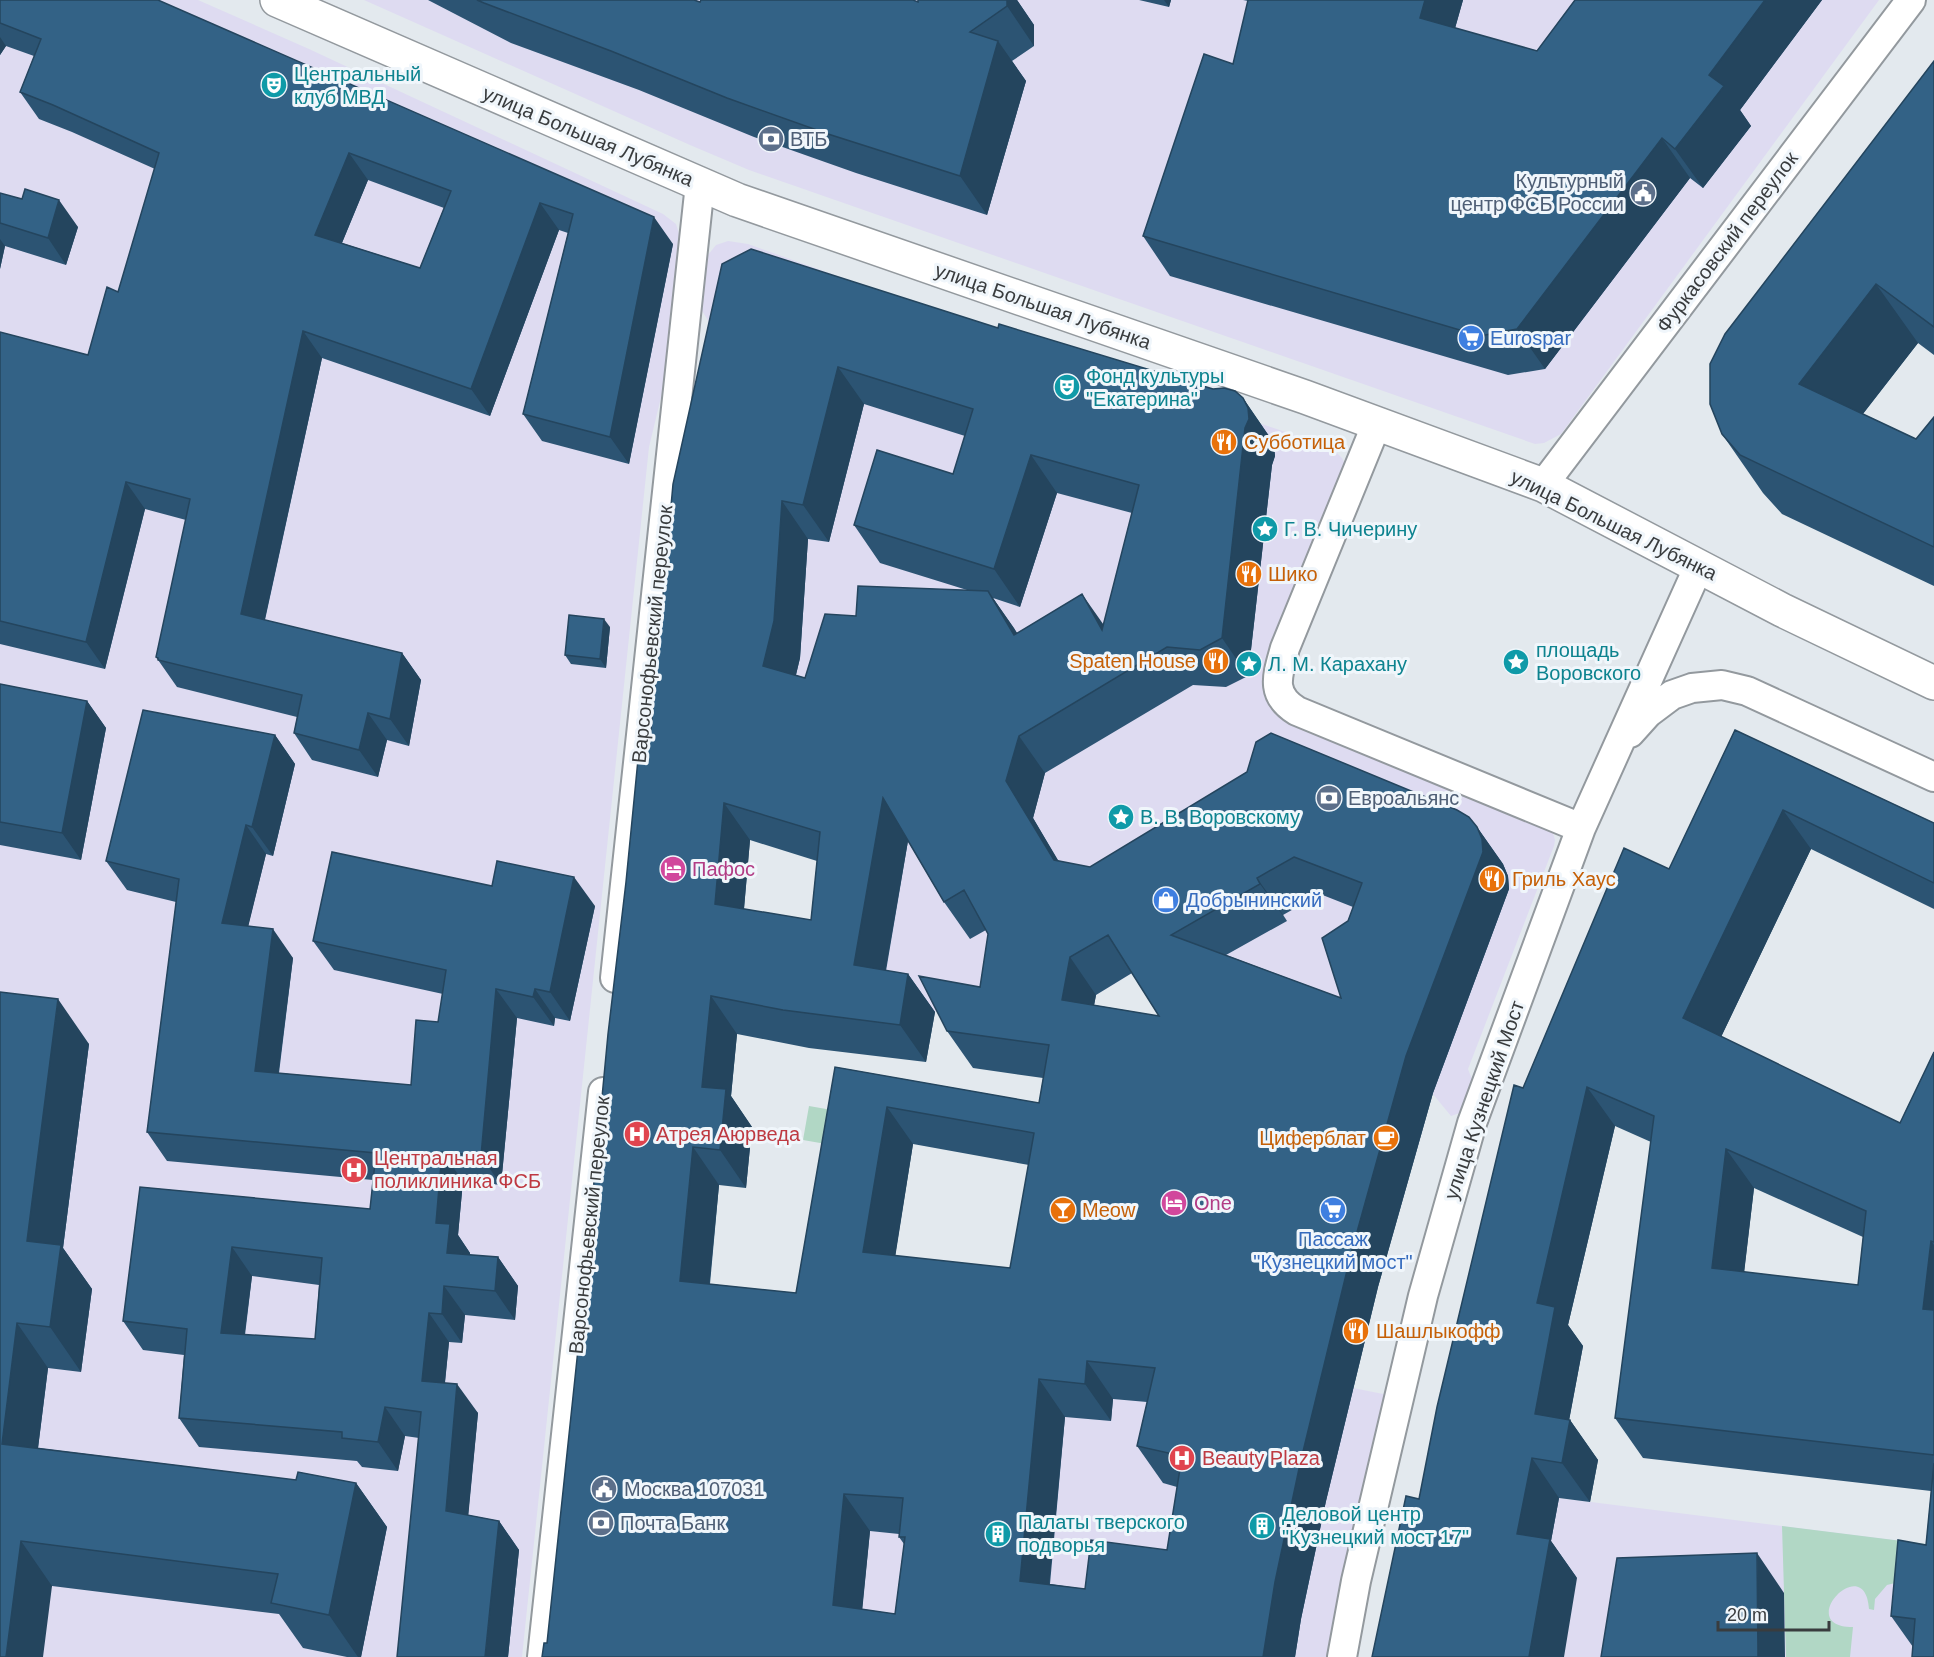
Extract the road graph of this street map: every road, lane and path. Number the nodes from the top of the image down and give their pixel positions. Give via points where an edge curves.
1 (277, 0) edge
2 (1911, 0) edge
3 (700, 184) junction
4 (1377, 423) junction
5 (1543, 484) junction
6 (1699, 566) junction
7 (1934, 683) edge
8 (1617, 748) junction
9 (1934, 777) edge
10 (1581, 828) junction
11 (612, 1004) edge
12 (605, 1072) edge
13 (542, 1657) edge
14 (1342, 1657) edge

1 - 3 main road, улица Большая Лубянка
2 - 5 street, Фуркасовский переулок
3 - 4 main road, улица Большая Лубянка
3 - 11 street, Варсонофьевский переулок
4 - 5 main road, улица Большая Лубянка
4 - 10 street via 1285,648 1277,675 1282,699 1297,711
5 - 6 main road, улица Большая Лубянка
6 - 7 main road, улица Большая Лубянка
6 - 8 street, улица Кузнецкий Мост
8 - 9 street via 1648,712 1672,695 1722,685 1747,691
8 - 10 street, улица Кузнецкий Мост
10 - 14 street, улица Кузнецкий Мост via 1472,1123 1423,1296
12 - 13 street, Варсонофьевский переулок

